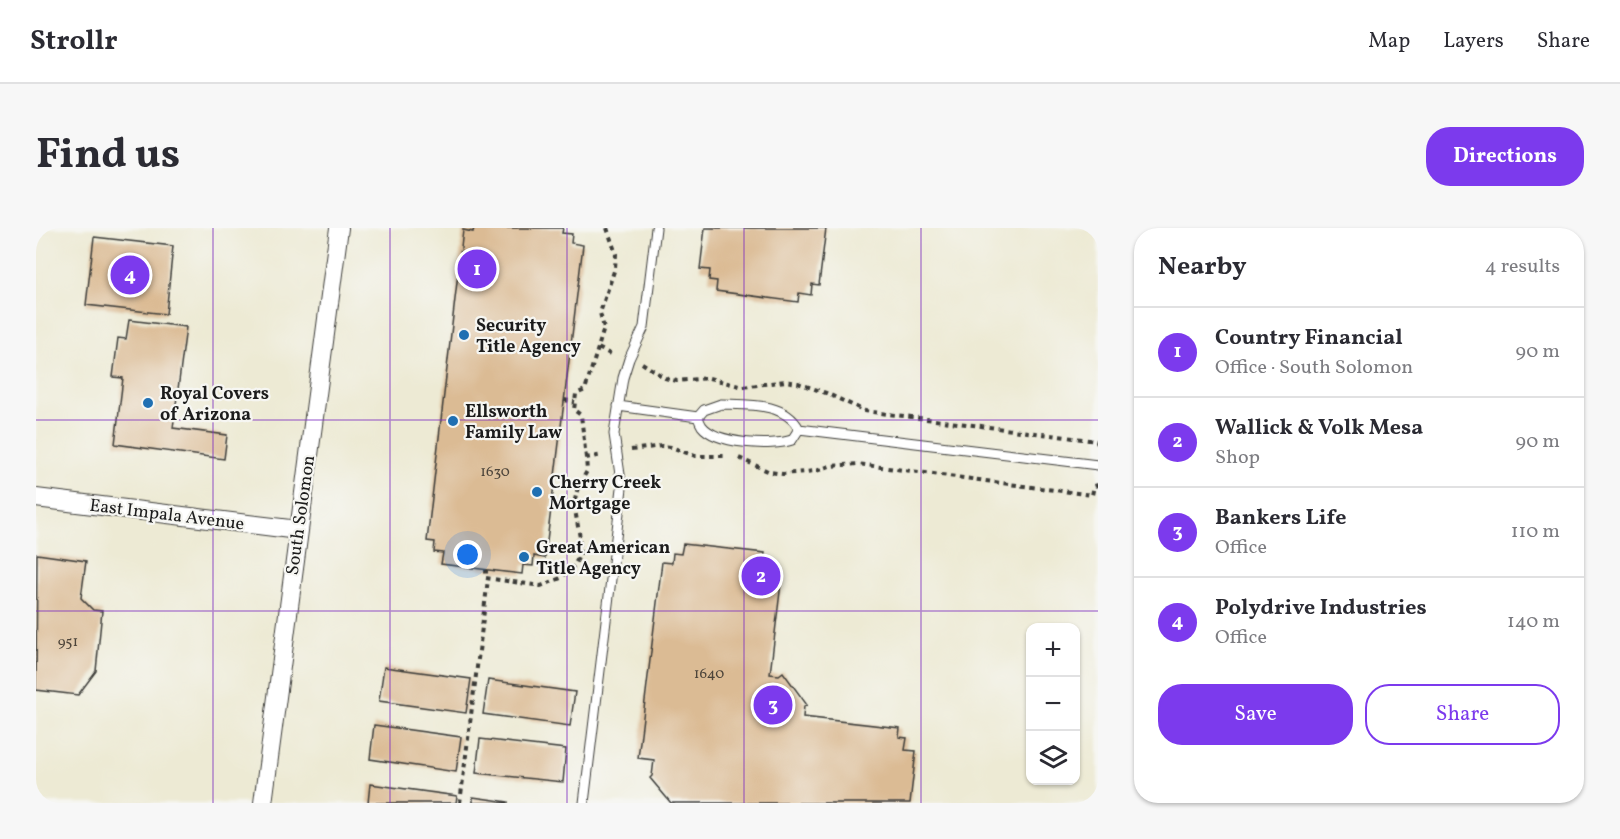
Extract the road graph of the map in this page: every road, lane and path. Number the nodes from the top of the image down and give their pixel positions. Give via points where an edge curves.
1 (339, 228) edge
2 (607, 228) edge
3 (656, 228) edge
4 (598, 348) junction
5 (628, 359) junction
6 (564, 400) dead end
7 (575, 402) junction
8 (618, 406) junction
9 (698, 417) junction
10 (799, 429) junction
11 (1098, 446) edge
12 (616, 453) junction
13 (586, 458) junction
14 (1098, 465) edge
15 (1098, 485) edge
16 (36, 498) edge
17 (298, 530) junction
18 (486, 570) dead end
19 (488, 579) junction
20 (263, 803) edge
21 (460, 803) edge
22 (584, 803) edge

1 - 17 street, South Solomon
2 - 4 path via 616,254 615,268 600,313 604,328
3 - 5 lane via 644,327
4 - 5 path
4 - 7 path via 585,390 576,394
5 - 8 lane
5 - 11 path via 677,381 709,378 743,387 798,383 865,411 1097,441
6 - 7 path
7 - 13 path via 574,410 581,415
8 - 9 lane
8 - 12 lane
9 - 10 lane via 704,410 721,404 747,405 778,410 790,416
9 - 10 lane via 714,435 744,442 787,442
10 - 14 lane
12 - 13 path
12 - 15 path via 662,446 695,456 732,456 783,474 858,464 1092,495
12 - 22 lane via 622,488
13 - 19 path via 587,471 574,504 580,554 574,566 561,578 541,586
16 - 17 street, East Impala Avenue
17 - 20 street, South Solomon
18 - 19 path
19 - 21 path

